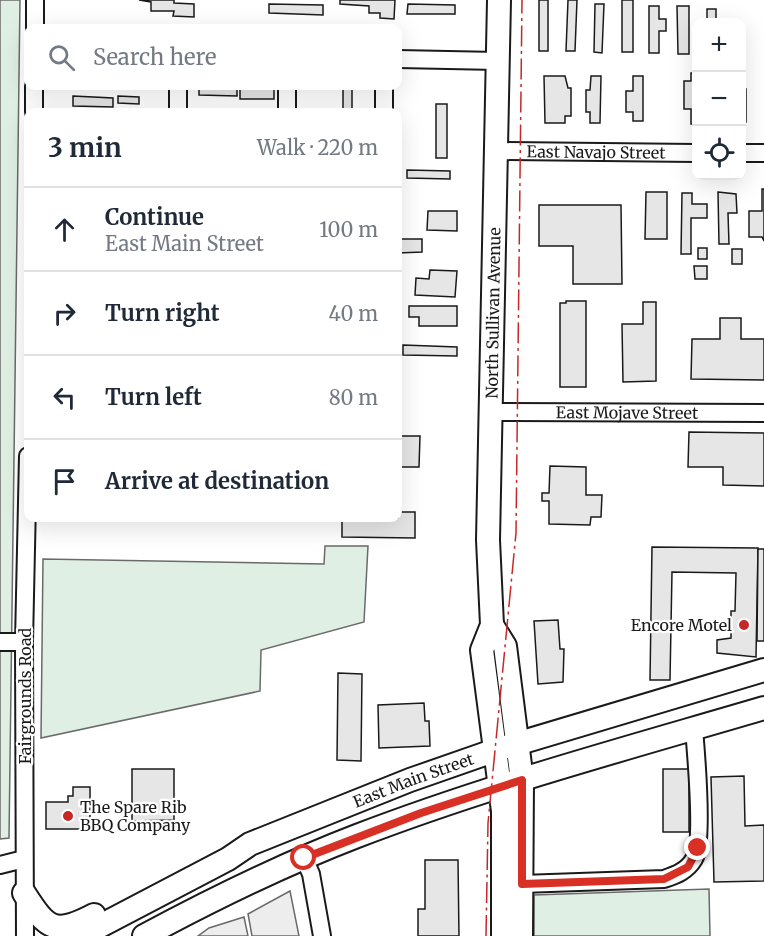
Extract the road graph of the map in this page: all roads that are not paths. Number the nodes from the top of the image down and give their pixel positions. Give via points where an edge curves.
1 (35, 0) edge
2 (499, 0) edge
3 (35, 24) edge
4 (402, 59) edge
5 (498, 61) junction
6 (34, 90) edge
7 (178, 90) edge
8 (287, 90) edge
9 (384, 90) edge
10 (34, 108) edge
11 (178, 108) edge
12 (287, 108) edge
13 (384, 108) edge
14 (497, 151) junction
15 (692, 153) edge
16 (746, 153) edge
17 (764, 153) edge
18 (491, 412) junction
19 (764, 413) edge
20 (27, 522) edge
21 (492, 625) junction
22 (0, 642) edge
23 (24, 642) junction
24 (764, 670) edge
25 (683, 694) junction
26 (764, 708) edge
27 (694, 729) junction
28 (518, 743) junction
29 (496, 750) junction
30 (511, 784) junction
31 (289, 827) junction
32 (250, 843) junction
33 (304, 858) junction
34 (24, 859) junction
35 (0, 865) edge
36 (522, 884) junction
37 (24, 893) junction
38 (25, 936) edge
39 (81, 936) edge
40 (144, 936) edge
41 (322, 936) edge
42 (502, 936) edge
43 (521, 936) edge

1 - 3 street
2 - 5 main road, North Sullivan Avenue
4 - 5 street
5 - 14 main road, North Sullivan Avenue
6 - 10 street
7 - 11 street
8 - 12 street
9 - 13 street
14 - 15 street, East Navajo Street
14 - 18 main road, North Sullivan Avenue
16 - 17 street
18 - 19 street, East Mojave Street
18 - 21 main road, North Sullivan Avenue via 488,540
20 - 23 street, Fairgrounds Road
21 - 28 main road, North Sullivan Avenue via 505,646
21 - 29 main road, North Sullivan Avenue via 482,650
22 - 23 street
23 - 34 street, Fairgrounds Road
24 - 25 main road, East Main Street
25 - 27 main road
25 - 28 main road, East Main Street
26 - 27 main road, East Main Street
27 - 30 main road, East Main Street
27 - 36 street via 698,848 688,867 664,879
28 - 29 main road, East Main Street
28 - 30 main road, North Sullivan Avenue
29 - 30 main road, North Sullivan Avenue
29 - 31 main road, East Main Street
30 - 33 main road, East Main Street
30 - 36 main road, North Sullivan Avenue
30 - 42 main road, North Sullivan Avenue via 503,811
31 - 32 main road, East Main Street
31 - 33 main road
32 - 37 main road via 220,850 68,928 53,928
32 - 39 main road, East Main Street via 228,859
33 - 40 main road, East Main Street
33 - 41 street via 311,874
34 - 35 street
34 - 37 street, Fairgrounds Road
36 - 43 main road, North Sullivan Avenue
37 - 38 street, Fairgrounds Road

